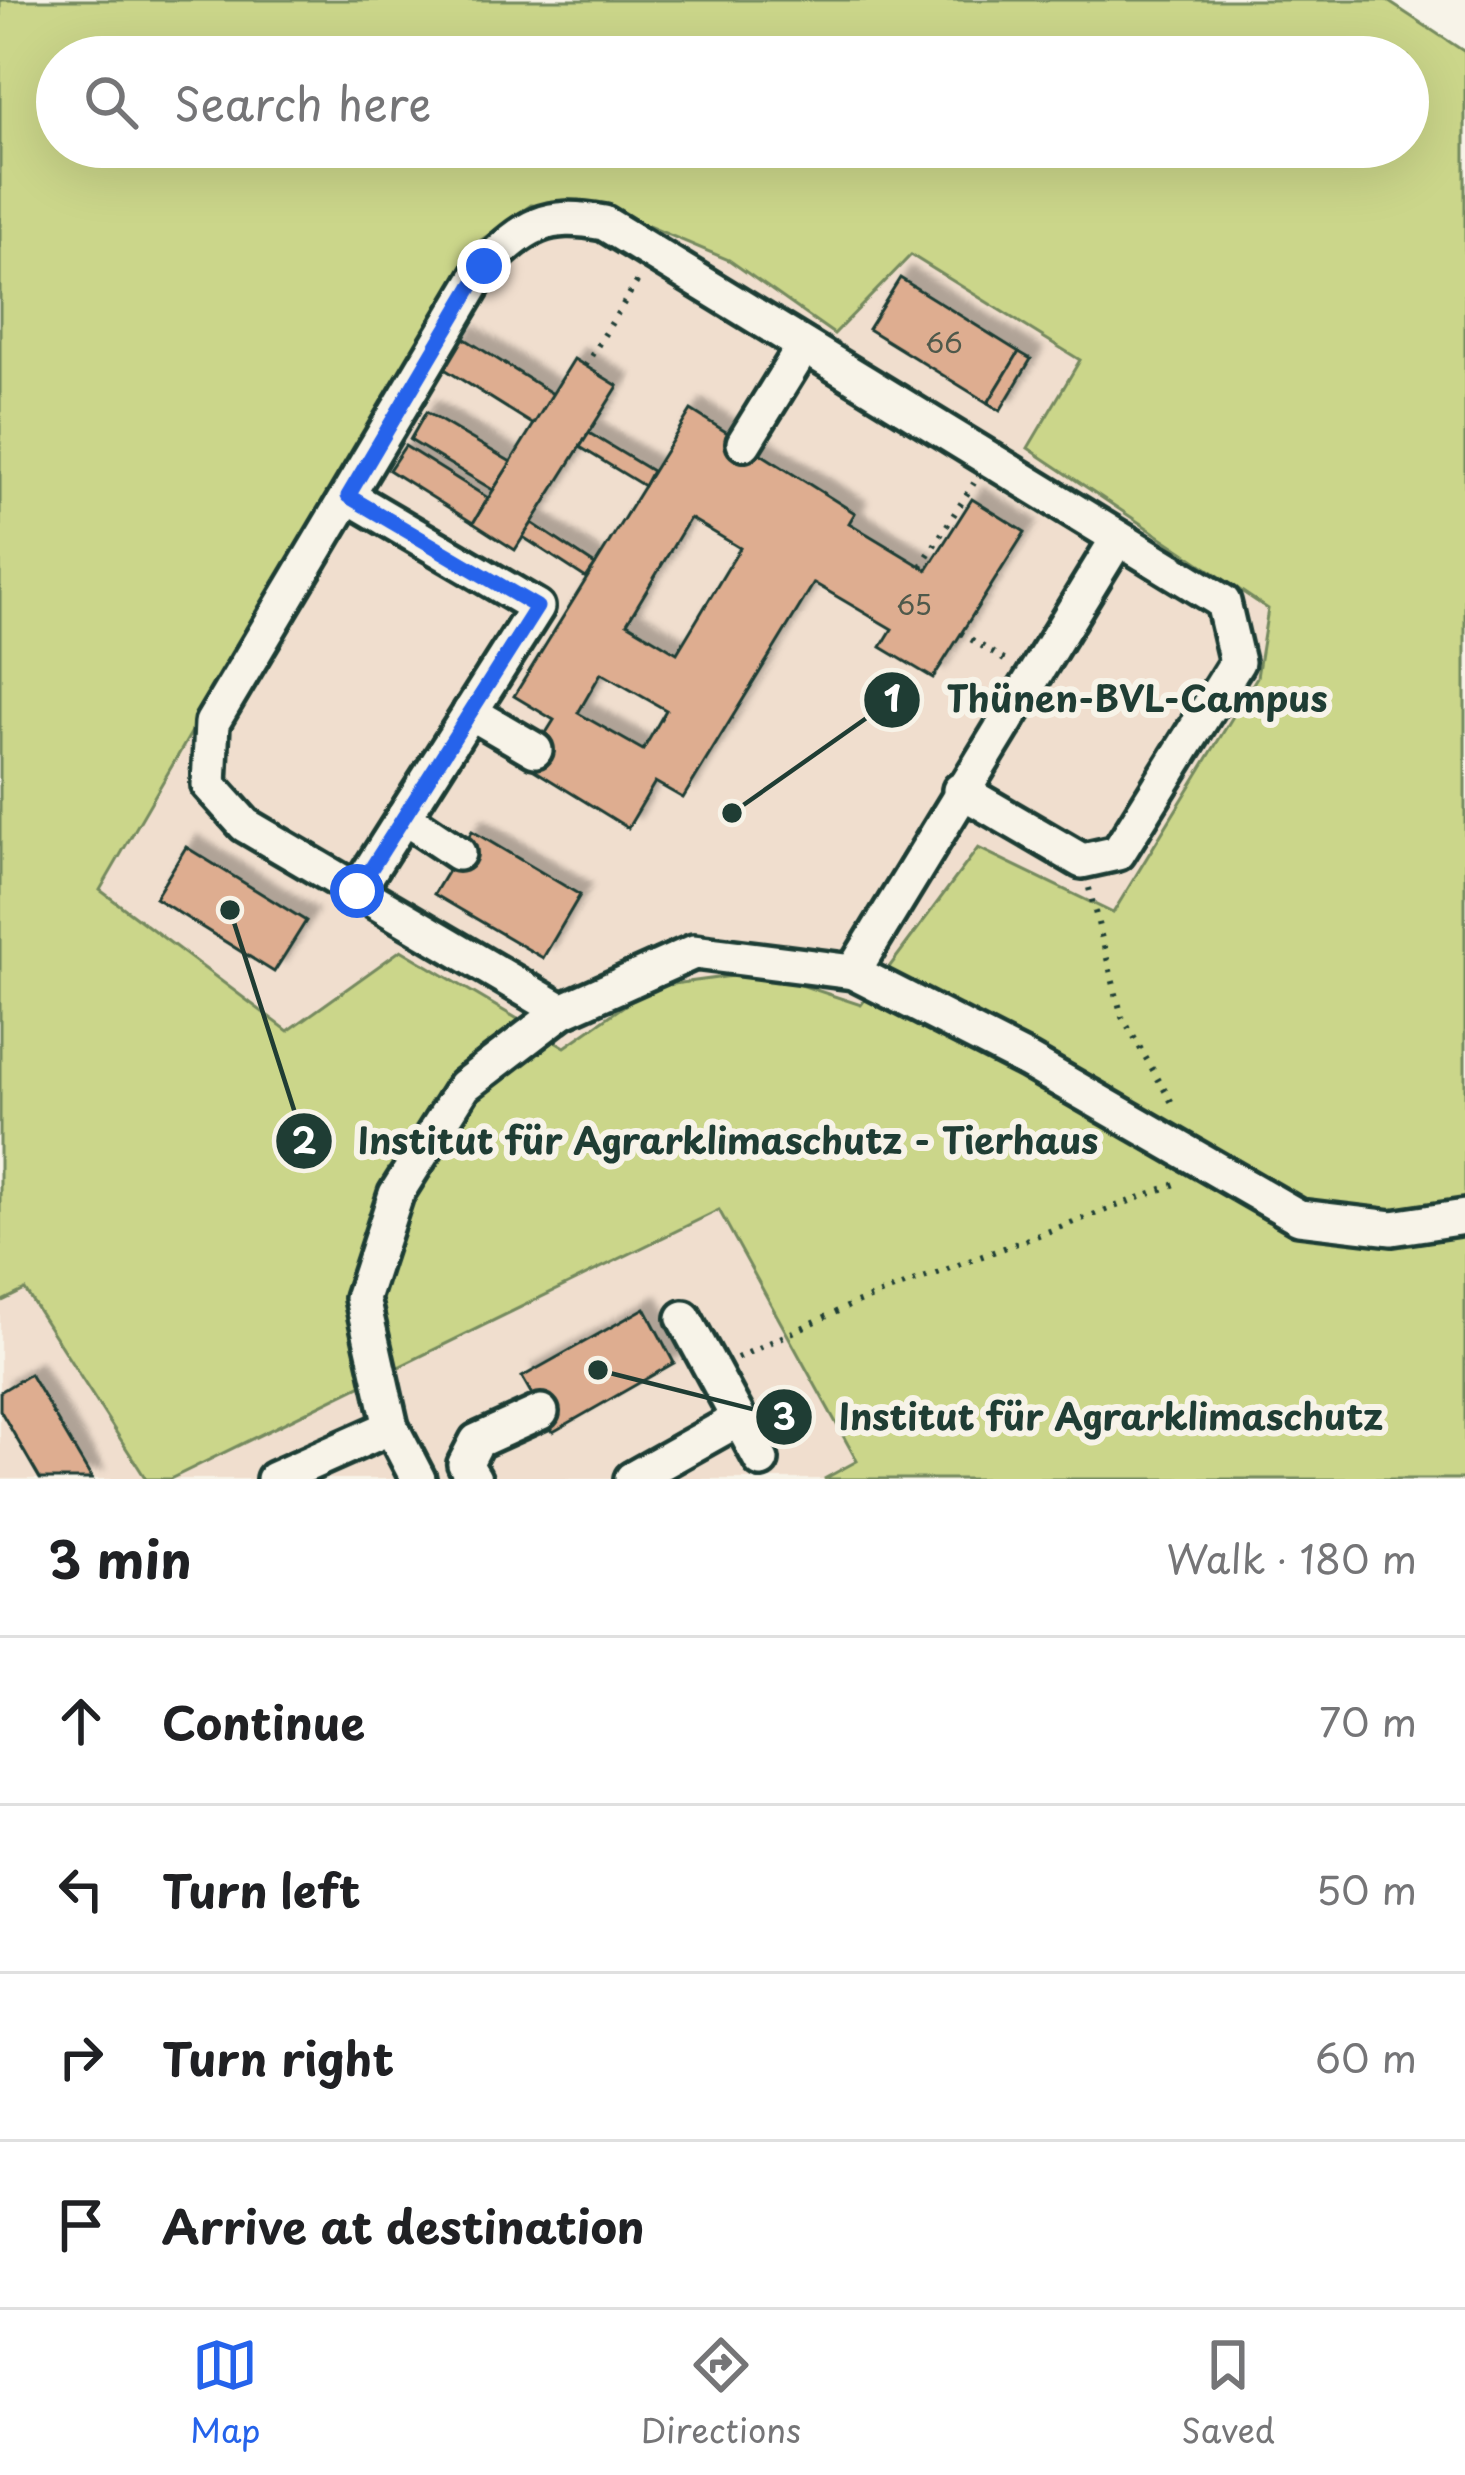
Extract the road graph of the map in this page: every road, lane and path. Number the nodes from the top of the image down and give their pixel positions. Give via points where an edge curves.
1 (655, 254) junction
2 (804, 346) junction
3 (584, 366) dead end
4 (744, 443) dead end
5 (989, 459) junction
6 (348, 496) junction
7 (1118, 538) junction
8 (921, 566) dead end
9 (961, 633) dead end
10 (1030, 676) junction
11 (470, 712) junction
12 (535, 750) dead end
13 (960, 790) junction
14 (404, 818) junction
15 (458, 853) dead end
16 (1082, 861) junction
17 (357, 891) junction
18 (853, 972) junction
19 (562, 1011) junction
20 (1178, 1113) dead end
21 (1211, 1170) junction
22 (1465, 1217) edge
23 (684, 1318) dead end
24 (711, 1369) junction
25 (542, 1412) dead end
26 (739, 1419) junction
27 (391, 1427) junction
28 (760, 1460) dead end
29 (274, 1479) edge
30 (418, 1479) edge
31 (474, 1479) edge
32 (632, 1479) edge

1 - 2 lane
1 - 3 path
1 - 6 lane via 604,224 560,214 516,236 484,266
2 - 4 lane
2 - 5 lane
5 - 7 lane
5 - 8 path
6 - 11 lane via 537,607 518,662
6 - 17 lane via 212,723 209,784 245,825
7 - 10 lane
7 - 16 lane via 1223,602 1237,662 1118,853
9 - 10 path
10 - 13 lane
11 - 12 lane
11 - 14 lane
13 - 16 lane
13 - 18 lane
14 - 15 lane
14 - 17 lane
16 - 20 path via 1122,1017
17 - 19 lane
18 - 19 lane via 694,952
18 - 21 lane via 1028,1061
19 - 27 lane via 464,1086 396,1194 362,1298
21 - 22 lane via 1299,1216 1392,1228
21 - 24 path via 851,1305
23 - 24 lane
24 - 26 lane
25 - 31 lane via 477,1441 465,1464
26 - 28 lane
26 - 32 lane
27 - 29 lane
27 - 30 lane

